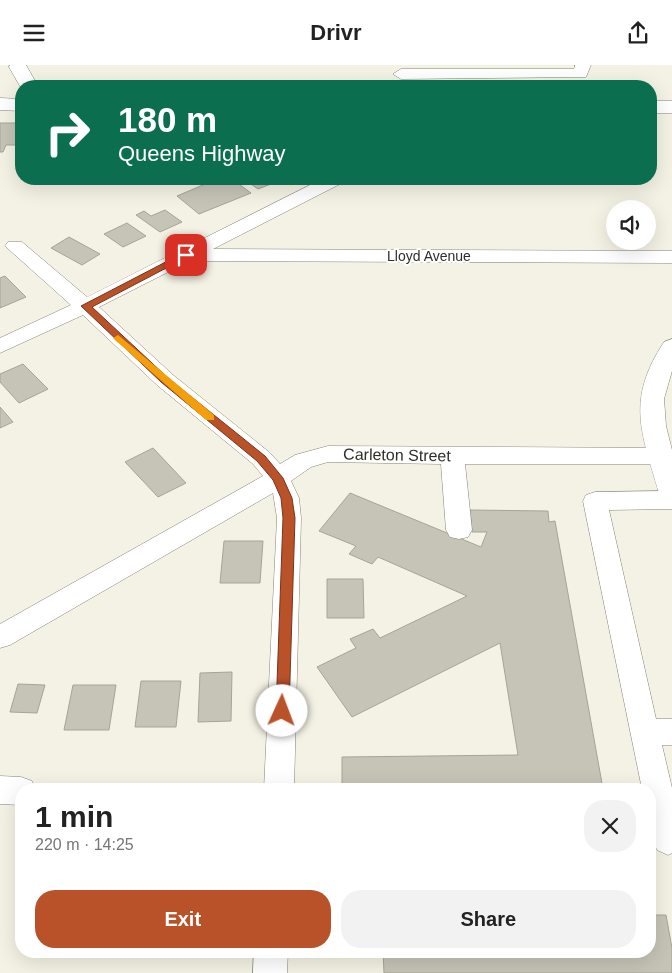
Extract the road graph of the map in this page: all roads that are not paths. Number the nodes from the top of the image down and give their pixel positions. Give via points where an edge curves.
1 (18, 66) edge
2 (538, 70) edge
3 (401, 75) edge
4 (582, 75) edge
5 (0, 77) edge
6 (26, 80) edge
7 (0, 105) edge
8 (15, 105) edge
9 (657, 107) edge
10 (672, 107) edge
11 (324, 185) edge
12 (16, 246) dead end
13 (186, 255) junction
14 (672, 257) edge
15 (86, 306) junction
16 (0, 346) edge
17 (672, 347) edge
18 (666, 374) edge
19 (452, 455) junction
20 (662, 457) junction
21 (278, 478) junction
22 (672, 493) edge
23 (672, 500) edge
24 (459, 530) dead end
25 (0, 637) edge
26 (658, 732) edge
27 (279, 783) edge
28 (0, 790) edge
29 (15, 791) edge
30 (668, 840) dead end
31 (271, 958) edge
32 (270, 973) edge

1 - 5 main road
1 - 6 main road
2 - 3 street
2 - 4 street
7 - 8 main road
9 - 10 main road
11 - 13 street
12 - 15 street
13 - 14 street, Lloyd Avenue
13 - 15 street
15 - 16 street
15 - 21 street via 165,380 261,458
17 - 18 main road
18 - 20 main road via 654,385 652,417
19 - 20 street, Carleton Street
19 - 21 street, Carleton Street via 328,454 303,461
19 - 24 street
20 - 22 main road
21 - 25 street, Carleton Street
21 - 27 street via 287,498 289,518
23 - 26 street via 596,501
26 - 30 street
28 - 29 street
31 - 32 street

